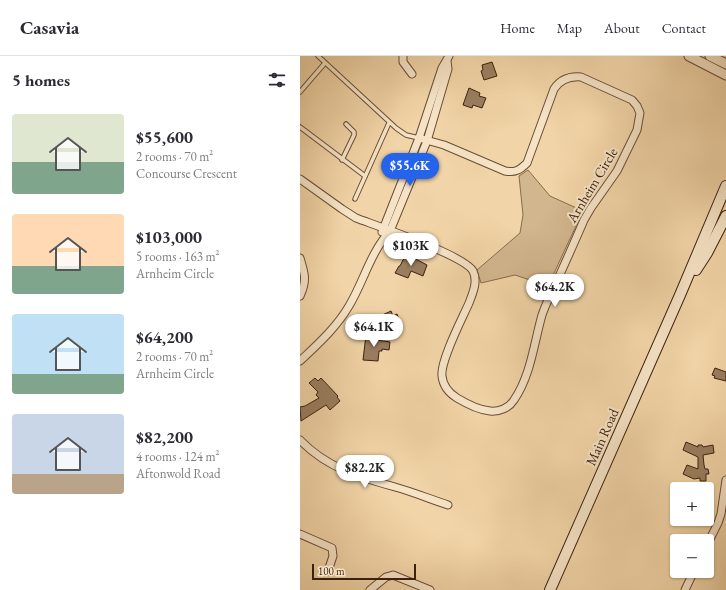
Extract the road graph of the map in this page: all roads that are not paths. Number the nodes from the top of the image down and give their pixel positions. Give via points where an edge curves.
1 (318, 56) edge
2 (403, 56) edge
3 (689, 56) edge
4 (710, 56) edge
5 (448, 58) edge
6 (326, 63) junction
7 (726, 64) edge
8 (412, 74) dead end
9 (726, 75) edge
10 (300, 92) edge
11 (389, 123) junction
12 (346, 124) dead end
13 (300, 127) edge
14 (419, 138) junction
15 (427, 141) junction
16 (342, 160) junction
17 (365, 176) junction
18 (300, 179) edge
19 (726, 186) edge
20 (355, 198) dead end
21 (726, 216) edge
22 (386, 230) junction
23 (300, 258) edge
24 (680, 295) junction
25 (300, 296) edge
26 (300, 361) edge
27 (300, 440) edge
28 (726, 480) edge
29 (448, 505) dead end
30 (300, 534) edge
31 (712, 534) edge
32 (328, 571) dead end
33 (691, 578) edge
34 (370, 590) edge
35 (430, 590) edge
36 (550, 590) edge
37 (685, 590) edge

1 - 6 lane
2 - 8 street via 402,62
3 - 9 street
4 - 7 street
5 - 14 street via 438,78
5 - 15 street via 448,69
6 - 10 lane
6 - 11 lane
11 - 14 lane via 406,135
11 - 17 lane
12 - 16 lane via 354,135
13 - 16 lane
14 - 15 street, Arnheim Circle
14 - 22 street
15 - 22 street
15 - 22 street, Arnheim Circle via 444,145 505,171 519,170 527,163 557,84 576,76 632,100 640,113 637,130 624,160 586,216 553,289 542,315 532,356 519,392 509,406 499,411 479,409 467,404 445,387 442,377 443,363 472,295 475,276 472,270 455,257
16 - 17 lane
17 - 20 lane
18 - 22 street via 356,218
19 - 24 main road, Main Road
21 - 24 main road, Main Road
22 - 26 street via 350,305 334,328
23 - 25 street via 305,277
24 - 36 main road, Main Road
27 - 29 street via 314,454 332,465 367,480
28 - 31 street via 721,514
30 - 32 street via 332,548 333,556
33 - 37 street
34 - 35 street via 386,577 394,575

